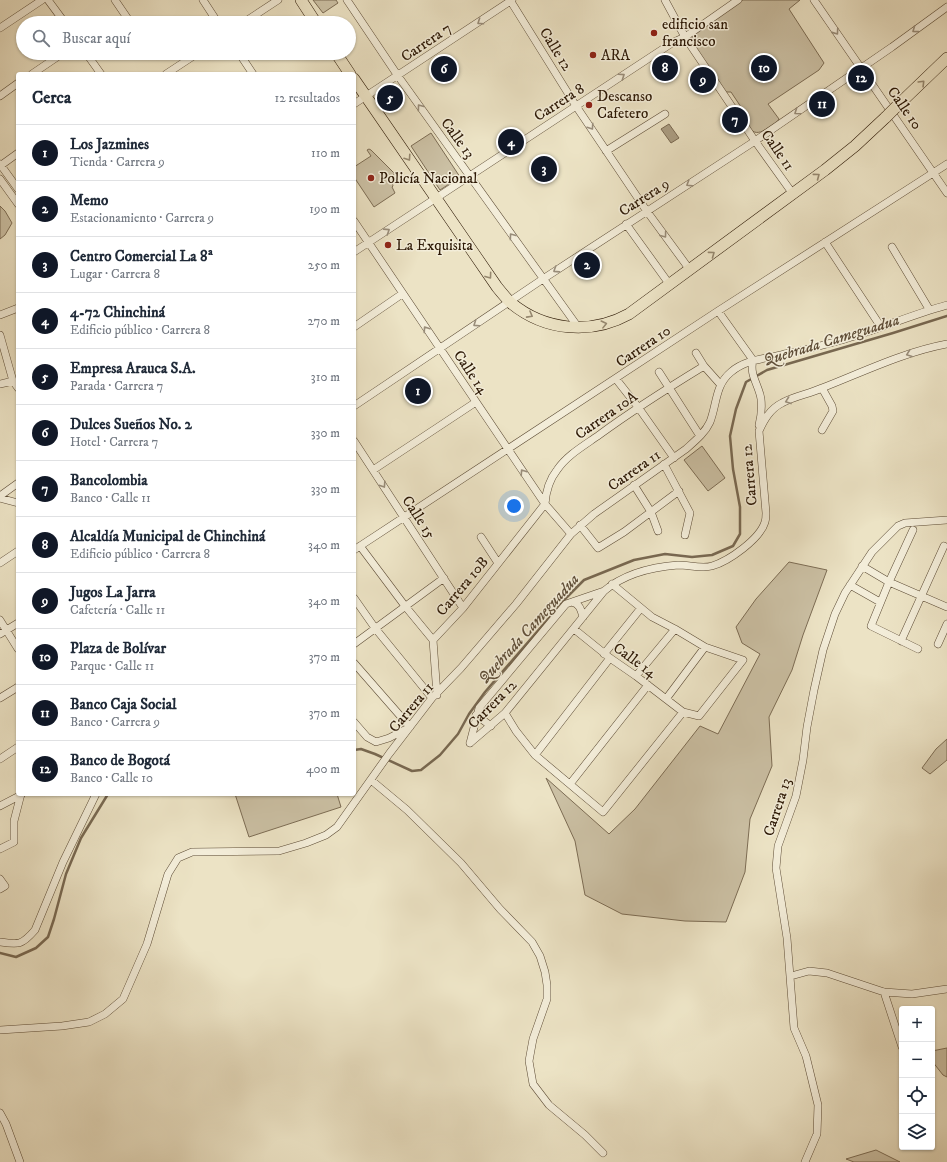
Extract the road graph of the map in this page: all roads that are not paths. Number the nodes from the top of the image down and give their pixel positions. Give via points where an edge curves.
1 (42, 0) edge
2 (48, 0) edge
3 (115, 0) edge
4 (203, 0) edge
5 (278, 0) edge
6 (301, 0) edge
7 (347, 0) edge
8 (511, 0) edge
9 (665, 0) edge
10 (738, 0) edge
11 (814, 0) edge
12 (947, 7) edge
13 (18, 16) edge
14 (60, 16) edge
15 (125, 16) edge
16 (213, 16) edge
17 (254, 16) edge
18 (311, 16) edge
19 (16, 17) edge
20 (0, 28) edge
21 (685, 37) junction
22 (947, 58) edge
23 (53, 60) edge
24 (91, 60) edge
25 (190, 60) edge
26 (244, 60) edge
27 (341, 60) edge
28 (862, 68) junction
29 (35, 72) edge
30 (100, 72) edge
31 (175, 72) edge
32 (252, 72) edge
33 (349, 72) edge
34 (398, 76) junction
35 (356, 82) edge
36 (16, 85) edge
37 (0, 96) edge
38 (366, 97) junction
39 (356, 103) edge
40 (576, 106) junction
41 (665, 114) dead end
42 (755, 141) junction
43 (606, 151) junction
44 (16, 154) edge
45 (947, 164) edge
46 (0, 165) edge
47 (934, 173) junction
48 (470, 177) junction
49 (0, 179) edge
50 (16, 184) edge
51 (16, 185) edge
52 (7, 189) junction
53 (947, 193) edge
54 (793, 194) junction
55 (436, 199) junction
56 (16, 201) edge
57 (646, 210) junction
58 (356, 224) edge
59 (626, 224) junction
60 (826, 242) junction
61 (369, 243) junction
62 (892, 247) dead end
63 (356, 251) edge
64 (690, 270) junction
65 (543, 279) junction
66 (670, 285) junction
67 (402, 294) junction
68 (510, 302) junction
69 (947, 305) edge
70 (16, 309) edge
71 (929, 310) junction
72 (718, 311) junction
73 (0, 315) edge
74 (356, 326) edge
75 (881, 327) junction
76 (578, 328) junction
77 (0, 335) edge
78 (947, 344) edge
79 (439, 348) junction
80 (696, 353) dead end
81 (753, 360) junction
82 (704, 366) junction
83 (659, 372) dead end
84 (616, 379) junction
85 (13, 381) junction
86 (0, 384) edge
87 (720, 384) junction
88 (16, 385) edge
89 (669, 388) junction
90 (822, 388) junction
91 (476, 402) junction
92 (356, 405) edge
93 (638, 407) junction
94 (822, 430) dead end
95 (759, 431) junction
96 (700, 436) junction
97 (356, 444) edge
98 (508, 449) junction
99 (674, 458) junction
100 (664, 464) junction
101 (373, 470) junction
102 (16, 485) edge
103 (634, 485) junction
104 (679, 491) junction
105 (0, 497) edge
106 (16, 502) edge
107 (545, 504) junction
108 (651, 512) junction
109 (404, 517) junction
110 (947, 520) edge
111 (580, 525) junction
112 (913, 530) dead end
113 (658, 531) dead end
114 (571, 534) junction
115 (685, 536) dead end
116 (481, 537) dead end
117 (360, 546) junction
118 (944, 546) dead end
119 (356, 549) edge
120 (16, 552) edge
121 (1, 562) edge
122 (498, 563) junction
123 (862, 566) junction
124 (444, 578) junction
125 (889, 582) junction
126 (612, 584) junction
127 (850, 586) junction
128 (604, 591) junction
129 (921, 596) junction
130 (356, 601) edge
131 (572, 602) junction
132 (880, 602) junction
133 (405, 606) junction
134 (947, 607) edge
135 (463, 608) junction
136 (642, 608) junction
137 (583, 617) junction
138 (0, 620) edge
139 (16, 623) edge
140 (947, 624) edge
141 (375, 628) junction
142 (574, 628) junction
143 (675, 629) junction
144 (3, 632) edge
145 (433, 640) junction
146 (901, 641) junction
147 (356, 642) edge
148 (938, 644) dead end
149 (16, 647) edge
150 (705, 647) junction
151 (918, 649) dead end
152 (607, 656) junction
153 (356, 665) edge
154 (636, 676) junction
155 (648, 685) junction
156 (16, 688) edge
157 (435, 697) junction
158 (0, 698) edge
159 (666, 699) junction
160 (683, 712) junction
161 (505, 713) junction
162 (476, 715) junction
163 (356, 724) edge
164 (491, 726) junction
165 (410, 727) junction
166 (16, 748) edge
167 (535, 755) junction
168 (0, 759) edge
169 (371, 780) junction
170 (570, 784) junction
171 (18, 796) edge
172 (20, 796) edge
173 (95, 796) edge
174 (0, 806) edge
175 (0, 849) edge
176 (0, 879) edge
177 (2, 887) edge
178 (0, 942) edge
179 (791, 976) junction
180 (947, 989) edge
181 (884, 992) junction
182 (0, 1030) edge
183 (900, 1042) edge
184 (0, 1113) edge
185 (603, 1153) dead end
186 (20, 1162) edge
187 (805, 1162) edge

1 - 13 street
2 - 14 street
3 - 15 street
4 - 16 street
5 - 17 street
6 - 18 main road
7 - 34 street, Calle 13
8 -> 34 street, Carrera 7
8 - 40 street, Calle 12
9 - 21 street, Calle 11
10 - 21 street, Carrera 8
11 -> 28 street, Calle 10
12 -> 28 street, Carrera 9
19 - 20 street
40 -> 21 street, Carrera 8
21 - 42 street, Calle 11
54 -> 22 main road, bridge via 855,146
23 - 29 street
24 - 30 street
25 - 31 street
26 - 32 street
27 - 33 main road
28 -> 42 street, Carrera 9
28 - 47 street, Calle 10
34 - 38 street, Carrera 7
48 -> 34 street, Calle 13
35 - 38 main road
36 - 37 street
38 - 39 street, Carrera 7
38 -> 55 main road
40 -> 43 street, Calle 12
40 - 48 street, Carrera 8
41 - 43 street
42 - 54 street, Calle 11
42 -> 57 street, Carrera 9
43 - 57 street, Calle 12
44 - 46 street
45 - 47 street, Carrera 10
46 - 50 street
47 - 53 street, Calle 10
47 - 60 street, Carrera 10
48 - 55 street, Carrera 8
65 -> 48 street, Calle 13
49 - 52 street
51 - 52 street
52 - 56 street
64 -> 54 main road
61 -> 55 street, Carrera 8
55 -> 68 main road via 487,274
57 - 59 street, Carrera 9
57 -> 64 street, Calle 12
58 - 61 street, Calle 14
59 -> 65 street, Carrera 9
59 - 66 street
60 - 72 street, Carrera 10
60 - 75 street
61 - 63 street, Carrera 8
61 - 67 street, Calle 14
62 - 71 street
64 - 66 main road
65 - 68 street, Carrera 9
65 - 76 street, Calle 13
76 -> 66 main road via 618,320
67 - 74 street
79 -> 67 street, Calle 14
68 -> 76 main road via 542,321
68 -> 79 street, Carrera 9
69 - 71 street
70 - 73 street
71 - 75 street
72 - 81 street
72 - 84 street, Carrera 10
75 - 81 street via 810,348
77 - 85 street
78 -> 90 street, Carrera 12 via 898,358
79 - 91 street, Calle 14
79 - 92 street, Carrera 9
80 - 82 street
81 - 87 street via 729,373
81 - 95 street via 751,368 762,408
82 - 87 street
82 - 89 street, Carrera 10A
83 - 89 street
84 - 93 street
84 - 98 street, Carrera 10
85 - 86 street
85 - 88 street
87 - 96 street, Carrera 11 via 710,423
89 - 93 street, Carrera 10A
89 - 96 street
90 - 94 street via 833,411
90 -> 95 street, Carrera 12 via 782,403 767,416
91 - 98 street, Calle 14
91 - 101 street
93 - 99 street
93 - 107 street, Carrera 10A via 584,445 558,468 548,486
95 - 126 street, Carrera 12 via 766,521 757,535 739,551 710,566 660,567 625,577
96 - 99 street, Carrera 11
97 - 101 street, Calle 15
107 -> 98 street, Calle 14
98 - 109 street, Carrera 10
99 - 100 street, Carrera 11
100 - 103 street, Carrera 11
100 - 104 street
101 -> 109 street, Calle 15
102 - 105 street
103 - 108 street
103 - 111 street, Carrera 11
104 - 108 street
104 - 115 street via 690,513
105 - 106 street
107 - 114 street, Calle 14
107 - 122 street, Carrera 10B
108 - 111 street via 598,548
108 - 113 street
109 - 117 street, Carrera 10
109 - 124 street, Calle 15
110 - 123 street, Carrera 13 via 905,523 898,526 877,546
111 - 114 street, Carrera 11
112 - 125 street
114 - 157 street, Carrera 11 via 516,604
116 - 122 street
117 - 119 street, Carrera 10
117 - 133 street
118 - 129 street
120 - 121 street
122 - 135 street, Carrera 10B
123 - 125 street
123 - 127 street, Carrera 13
124 - 133 street
124 - 135 street, Calle 15
125 - 129 street
125 - 132 street
126 - 128 street, Carrera 12
126 - 136 street
127 - 132 street
127 - 179 street, Carrera 13 via 835,614 823,650 796,796 778,846 778,883
128 - 131 street, Carrera 12
128 - 137 street, Carrera 12
129 - 134 street
129 - 146 street
130 - 141 street
131 - 137 street via 580,608
131 - 162 street, Carrera 12 via 566,604 479,708
132 - 146 street via 871,626
133 - 141 street
133 - 145 street
135 - 145 street, Carrera 10B
136 - 143 street via 652,617
136 - 152 street
137 - 142 street, Carrera 12
138 - 144 street
139 - 144 street
140 - 148 street
141 - 147 street
141 - 157 street
142 - 152 street, Calle 14
142 - 161 street, Carrera 12
143 - 150 street
143 - 154 street
144 - 149 street
145 - 157 street
146 - 151 street
150 - 159 street
150 - 160 street via 743,660 699,716
152 - 154 street, Calle 14
152 - 167 street
153 - 165 street
154 - 155 street, Calle 14
155 - 159 street, Calle 14
155 - 170 street
156 - 158 street
157 - 165 street, Carrera 11
159 - 160 street, Calle 14
160 - 170 street via 604,812
161 - 164 street, Carrera 12
161 - 167 street
162 - 164 street
162 - 164 street, Carrera 12 via 470,743
163 - 165 street via 367,737 376,742
165 - 169 street, Carrera 11
166 - 168 street
167 - 170 street
169 - 182 street, Carrera 11 via 337,827 326,835 279,851 192,852 178,858 168,874 147,944 123,999 105,1014 88,1022 62,1026
169 - 185 street via 407,810 461,863 532,942 540,956 547,985 547,1000 533,1039 529,1061 533,1084 549,1106
171 - 174 street
172 - 175 street via 14,821 14,842
173 - 178 street via 63,862 35,930 16,945
176 - 177 street
179 - 181 street via 809,971 827,973
179 - 187 street, Carrera 13 via 794,1028 806,1056 818,1105 817,1134
180 - 181 street via 912,994
181 - 183 street
184 - 186 street

